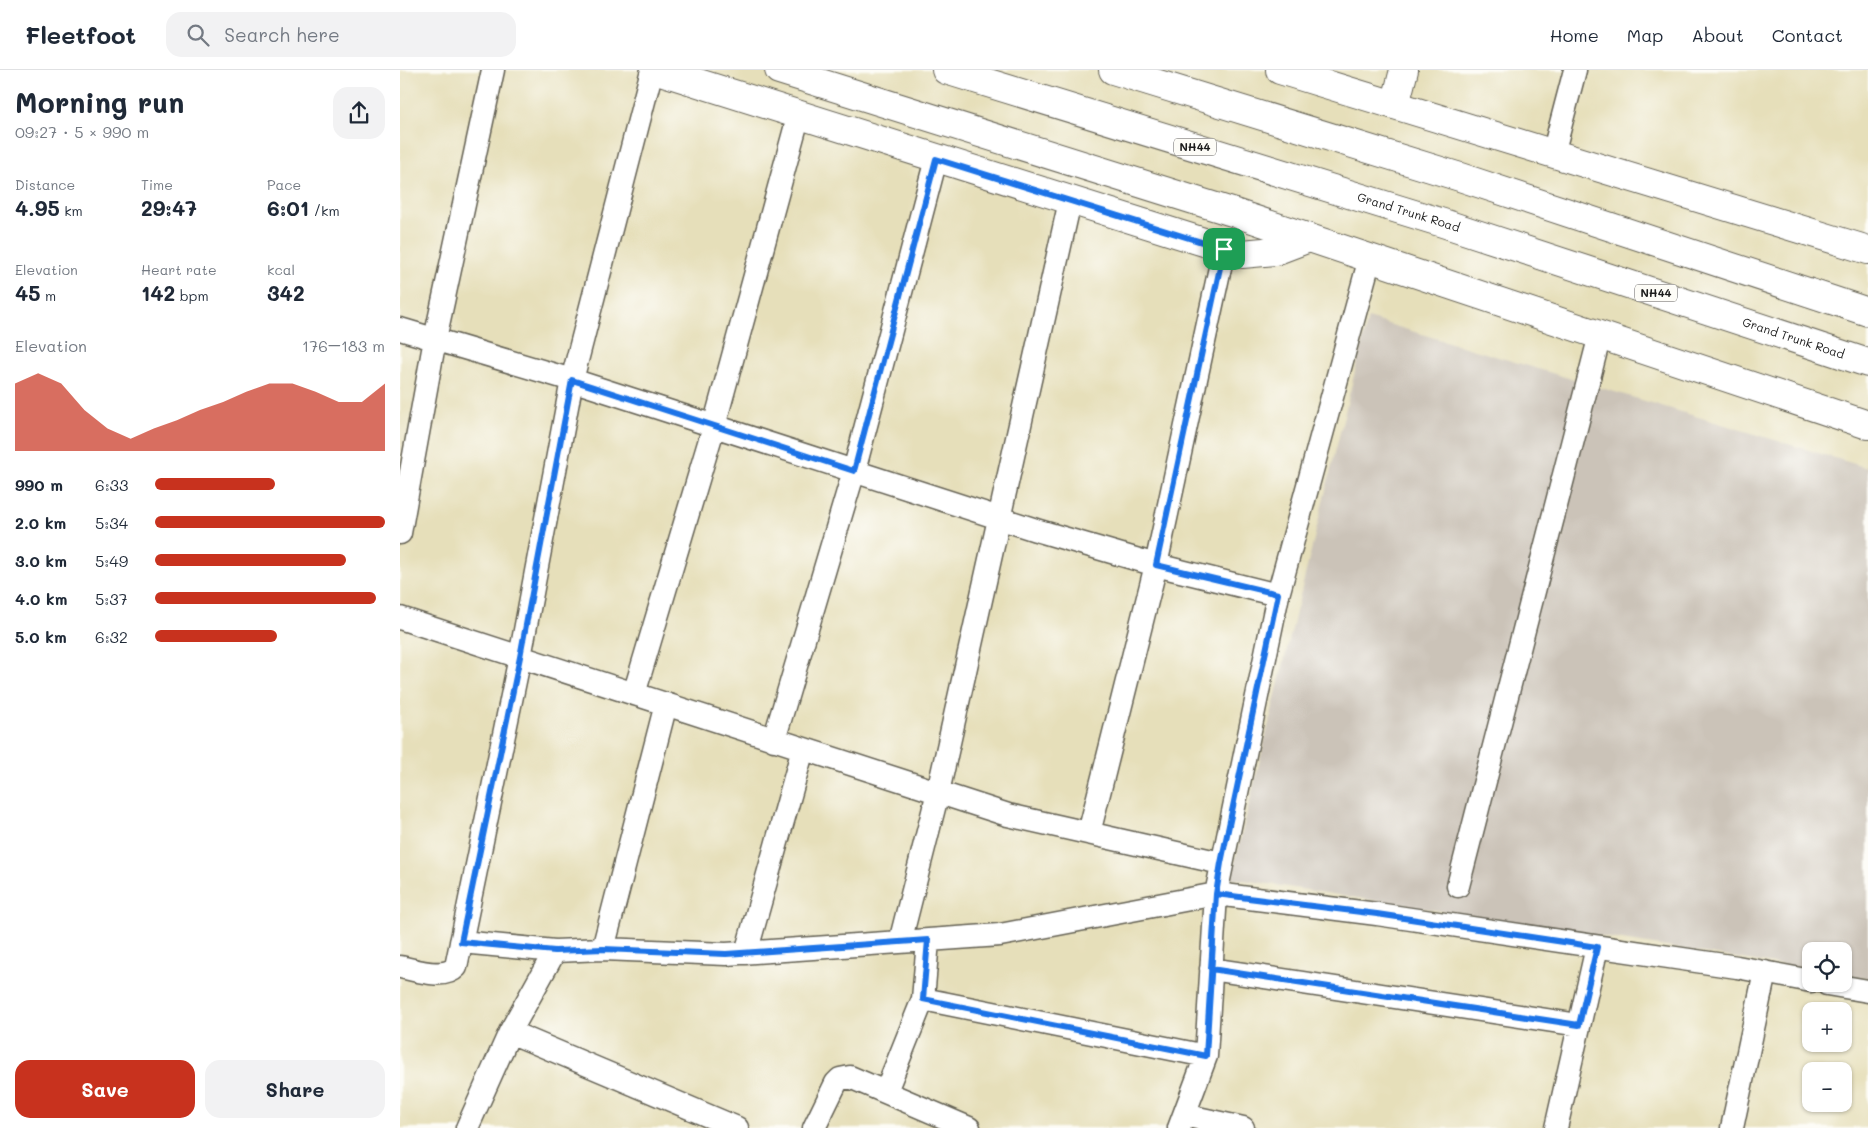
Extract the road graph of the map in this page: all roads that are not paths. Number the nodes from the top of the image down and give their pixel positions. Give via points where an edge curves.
1 (493, 70) edge
2 (652, 70) edge
3 (657, 70) edge
4 (779, 70) edge
5 (946, 70) edge
6 (1113, 70) edge
7 (1280, 70) edge
8 (1404, 70) edge
9 (1575, 70) edge
10 (1323, 76) edge
11 (1395, 105) junction
12 (798, 114) junction
13 (1554, 154) junction
14 (936, 159) junction
15 (1070, 201) junction
16 (1309, 238) junction
17 (1224, 249) junction
18 (1868, 250) edge
19 (1370, 258) junction
20 (1868, 312) edge
21 (400, 329) edge
22 (1600, 335) junction
23 (435, 340) junction
24 (1868, 363) edge
25 (572, 380) junction
26 (1868, 425) edge
27 (714, 426) junction
28 (854, 471) junction
29 (1000, 518) junction
30 (400, 532) edge
31 (1156, 565) junction
32 (1278, 594) junction
33 (400, 618) edge
34 (520, 657) junction
35 (634, 694) junction
36 (666, 704) junction
37 (774, 740) junction
38 (803, 749) junction
39 (938, 792) junction
40 (1088, 833) junction
41 (1221, 863) junction
42 (1458, 886) dead end
43 (1216, 894) junction
44 (928, 940) junction
45 (461, 942) junction
46 (900, 942) junction
47 (1597, 947) junction
48 (603, 949) junction
49 (555, 951) junction
50 (746, 953) junction
51 (400, 967) edge
52 (1211, 969) junction
53 (1765, 972) junction
54 (1802, 979) edge
55 (1852, 988) edge
56 (1868, 991) edge
57 (923, 999) junction
58 (1579, 1025) junction
59 (510, 1032) junction
60 (1206, 1056) junction
61 (886, 1091) junction
62 (1182, 1122) edge
63 (467, 1128) edge
64 (737, 1128) edge
65 (814, 1128) edge
66 (969, 1128) edge
67 (1243, 1128) edge
68 (1556, 1128) edge
69 (1732, 1128) edge

1 - 23 street
2 - 25 street
3 - 12 main road
4 - 16 main road
5 - 24 main road, Grand Trunk Road / NH44 via 1443,223
6 - 20 main road via 1460,177
7 - 10 main road
8 - 11 main road
9 - 13 street
10 - 11 main road
11 - 13 main road
12 - 14 main road
12 - 27 street
13 - 18 main road
14 - 15 main road
14 - 28 street
15 - 17 main road
15 - 29 street
16 - 17 main road via 1258,254
16 - 19 main road
17 - 31 street
19 - 22 main road
19 - 32 street
21 - 23 street
22 - 26 main road
22 - 42 street
23 - 25 street
23 - 30 street
25 - 27 street
25 - 34 street
27 - 28 street
27 - 35 street
28 - 29 street
28 - 37 street
29 - 31 street
29 - 39 street
31 - 32 street
31 - 40 street
32 - 41 street
33 - 34 street
34 - 35 street
34 - 45 street
35 - 36 street
36 - 37 street
36 - 48 street
37 - 38 street
38 - 39 street
38 - 50 street
39 - 40 street via 1008,815
39 - 46 street
40 - 41 street
41 - 43 street
43 - 44 street via 1000,935
43 - 47 street
43 - 52 street
44 - 46 street
44 - 57 street
45 - 49 street
45 - 51 street via 452,972 442,974
46 - 50 street
47 - 53 street
47 - 58 street
48 - 49 street
48 - 50 street
49 - 59 street
52 - 58 street
52 - 60 street
53 - 54 street
53 - 69 street
55 - 56 street
57 - 60 street
57 - 61 street
58 - 68 street
59 - 63 street
59 - 64 street
60 - 62 street
61 - 65 street via 850,1077 840,1079
61 - 66 street
62 - 67 street

